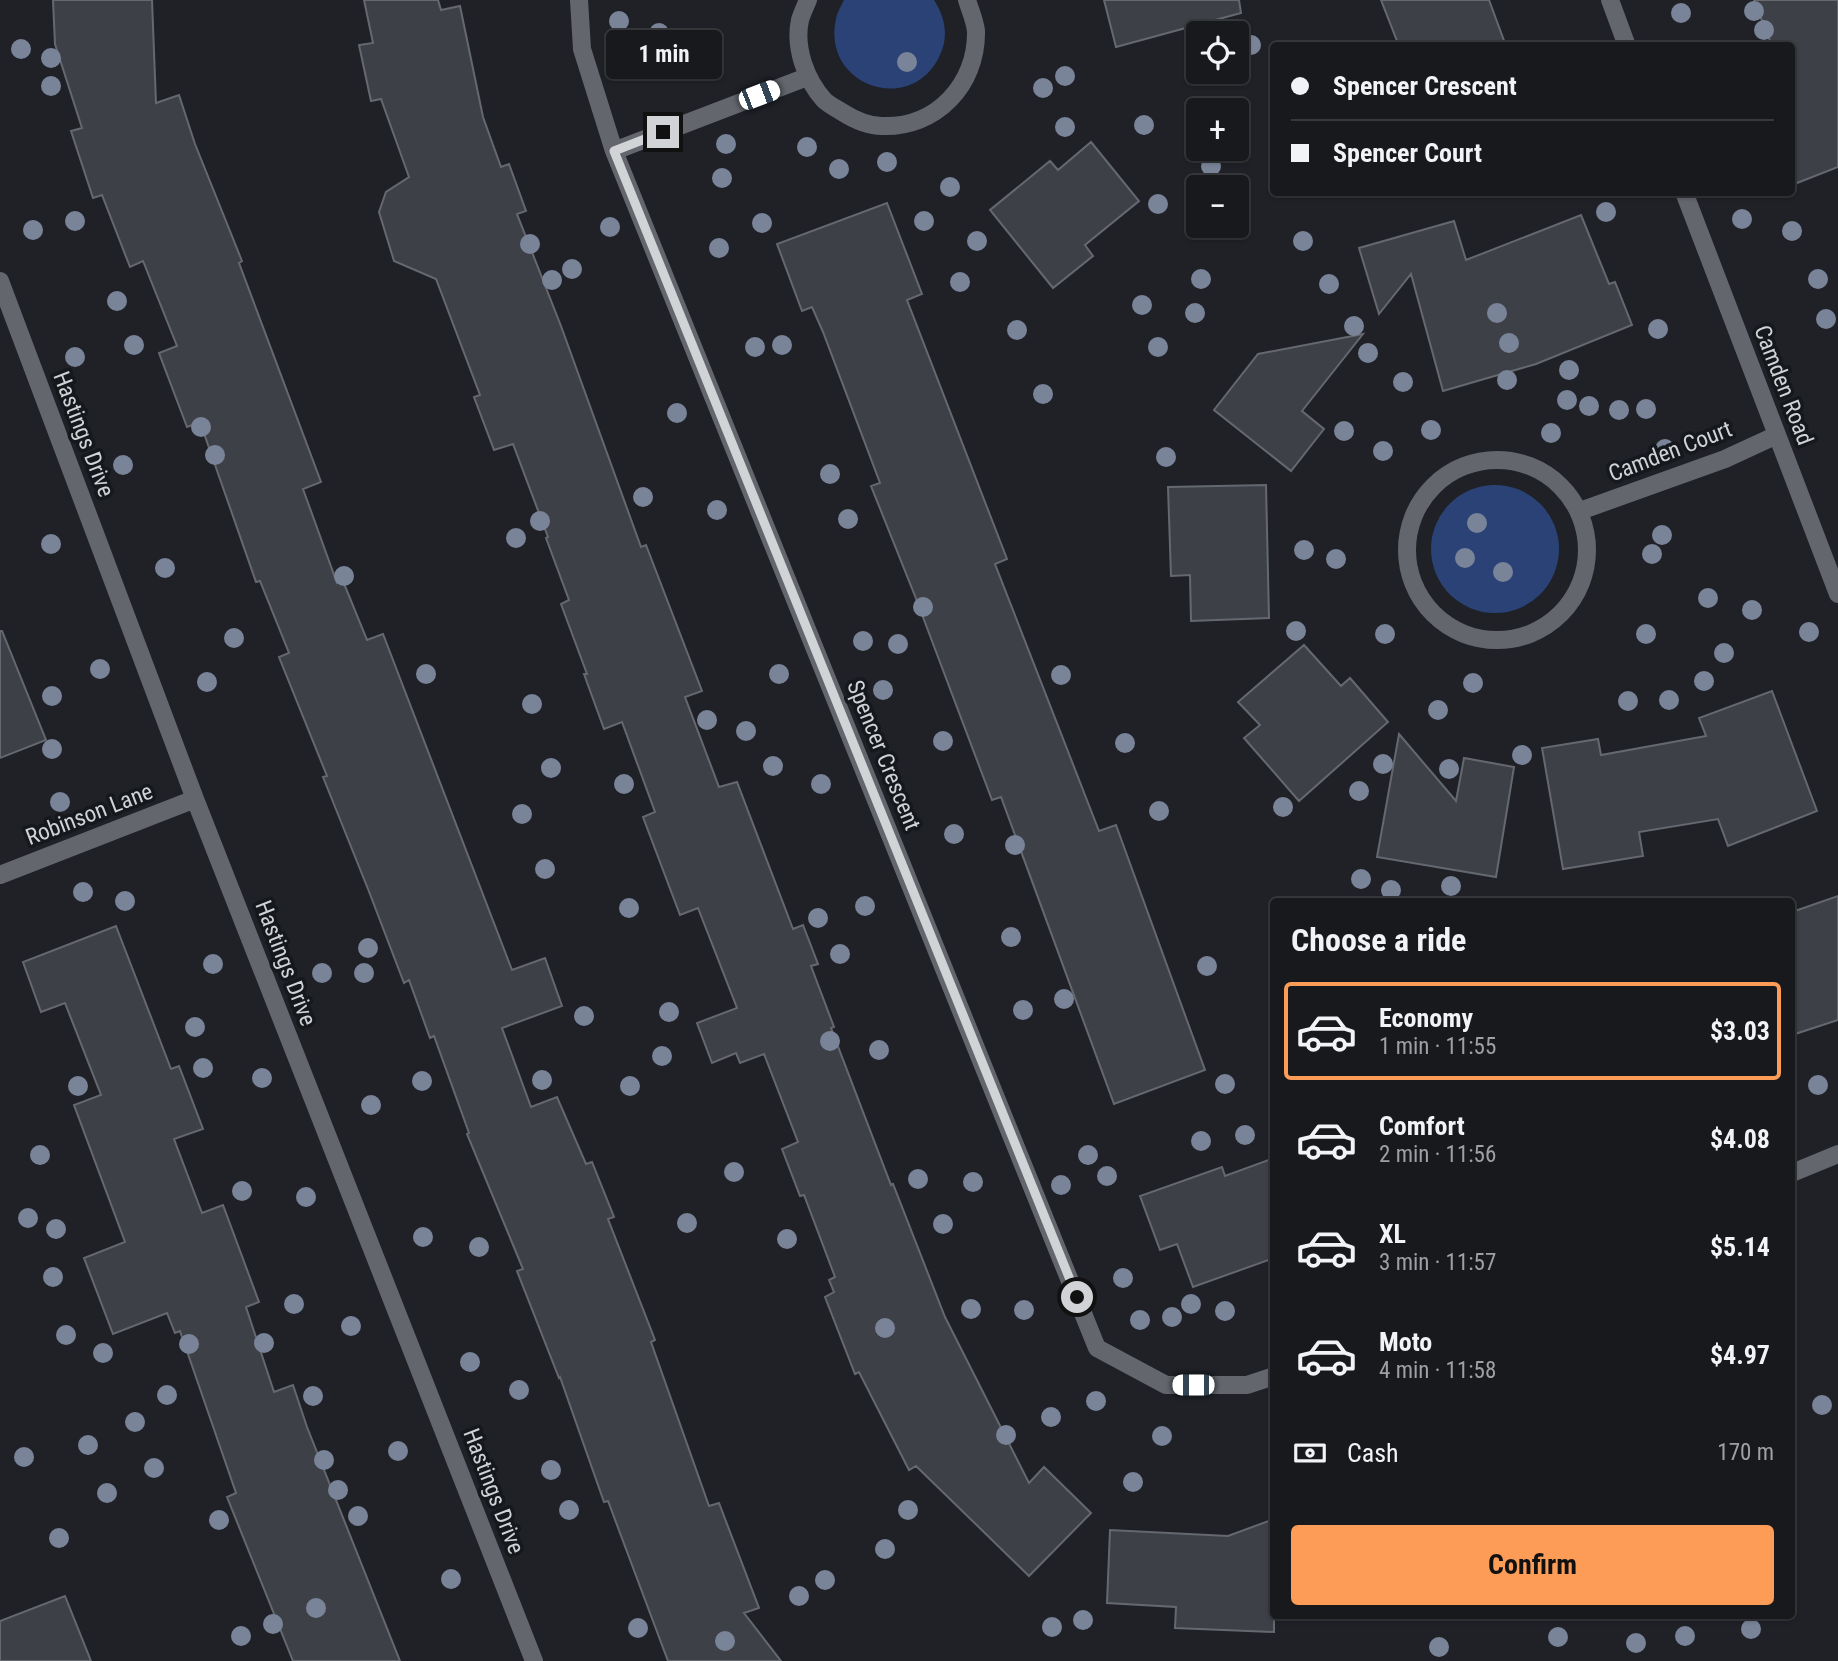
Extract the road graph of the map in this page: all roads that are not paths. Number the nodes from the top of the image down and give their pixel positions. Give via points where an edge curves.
1 (579, 0) edge
2 (808, 0) edge
3 (967, 0) edge
4 (1610, 0) edge
5 (1626, 42) edge
6 (807, 77) junction
7 (614, 151) junction
8 (1686, 196) edge
9 (0, 281) edge
10 (1777, 435) junction
11 (1580, 511) junction
12 (1838, 594) edge
13 (195, 799) junction
14 (0, 875) edge
15 (1838, 1154) edge
16 (1795, 1172) edge
17 (1270, 1377) edge
18 (534, 1661) edge

1 - 7 street, Spencer Crescent via 582,50
2 - 6 street via 800,22 800,50
3 - 6 street via 976,29 973,60 961,88 940,110 912,123 881,126 851,118 825,102
4 - 5 street
6 - 7 street
7 - 17 street, Spencer Crescent via 1097,1348 1166,1385 1247,1385
8 - 10 street, Camden Road
9 - 13 street, Hastings Drive
10 - 11 street, Camden Court via 1725,459
10 - 12 street, Camden Road
11 - 11 street via 1562,485 1537,468 1506,459 1476,461 1439,481 1424,495 1410,522 1406,554 1413,583 1429,610 1451,628 1478,639 1535,633 1559,617 1577,594 1587,567 1588,538
13 - 14 street, Robinson Lane
13 - 18 street, Hastings Drive
15 - 16 street

